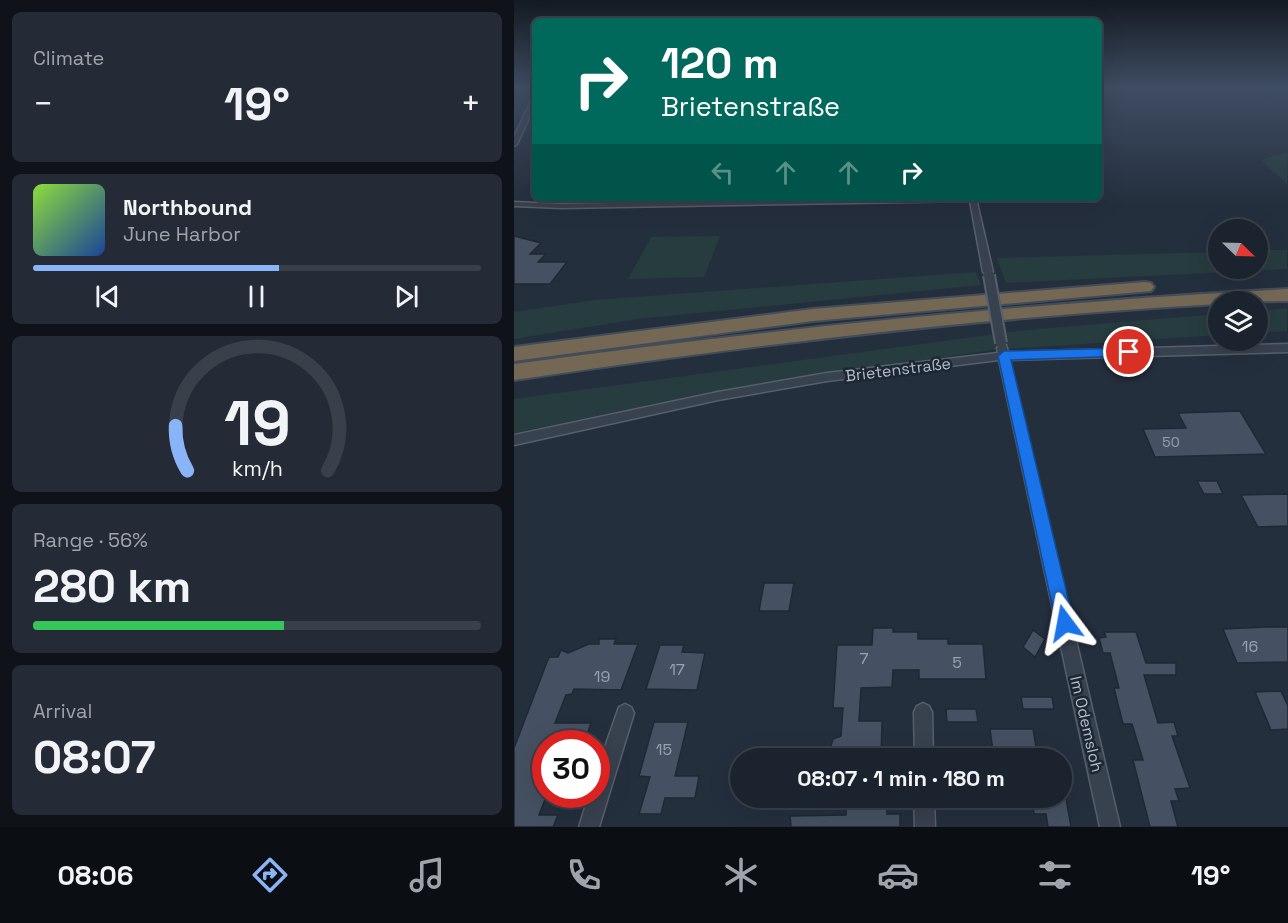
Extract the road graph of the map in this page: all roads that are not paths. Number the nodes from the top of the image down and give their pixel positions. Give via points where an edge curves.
1 (523, 127) edge
2 (514, 144) edge
3 (855, 201) edge
4 (973, 201) edge
5 (514, 204) edge
6 (1288, 279) edge
7 (1288, 295) edge
8 (1288, 348) edge
9 (1003, 349) junction
10 (514, 354) edge
11 (514, 372) edge
12 (514, 440) edge
13 (923, 712) dead end
14 (625, 713) dead end
15 (924, 748) edge
16 (924, 808) edge
17 (589, 827) edge
18 (925, 827) edge
19 (1110, 827) edge

1 - 2 street
3 - 5 street
4 - 9 street, Im Odemsloh, bridge
6 - 10 highway via 813,315
7 - 11 highway via 915,321
8 - 9 street, Brietenstraße
9 - 12 street, Brietenstraße via 718,396
9 - 19 street, Im Odemsloh
13 - 15 street
14 - 17 street
16 - 18 street

